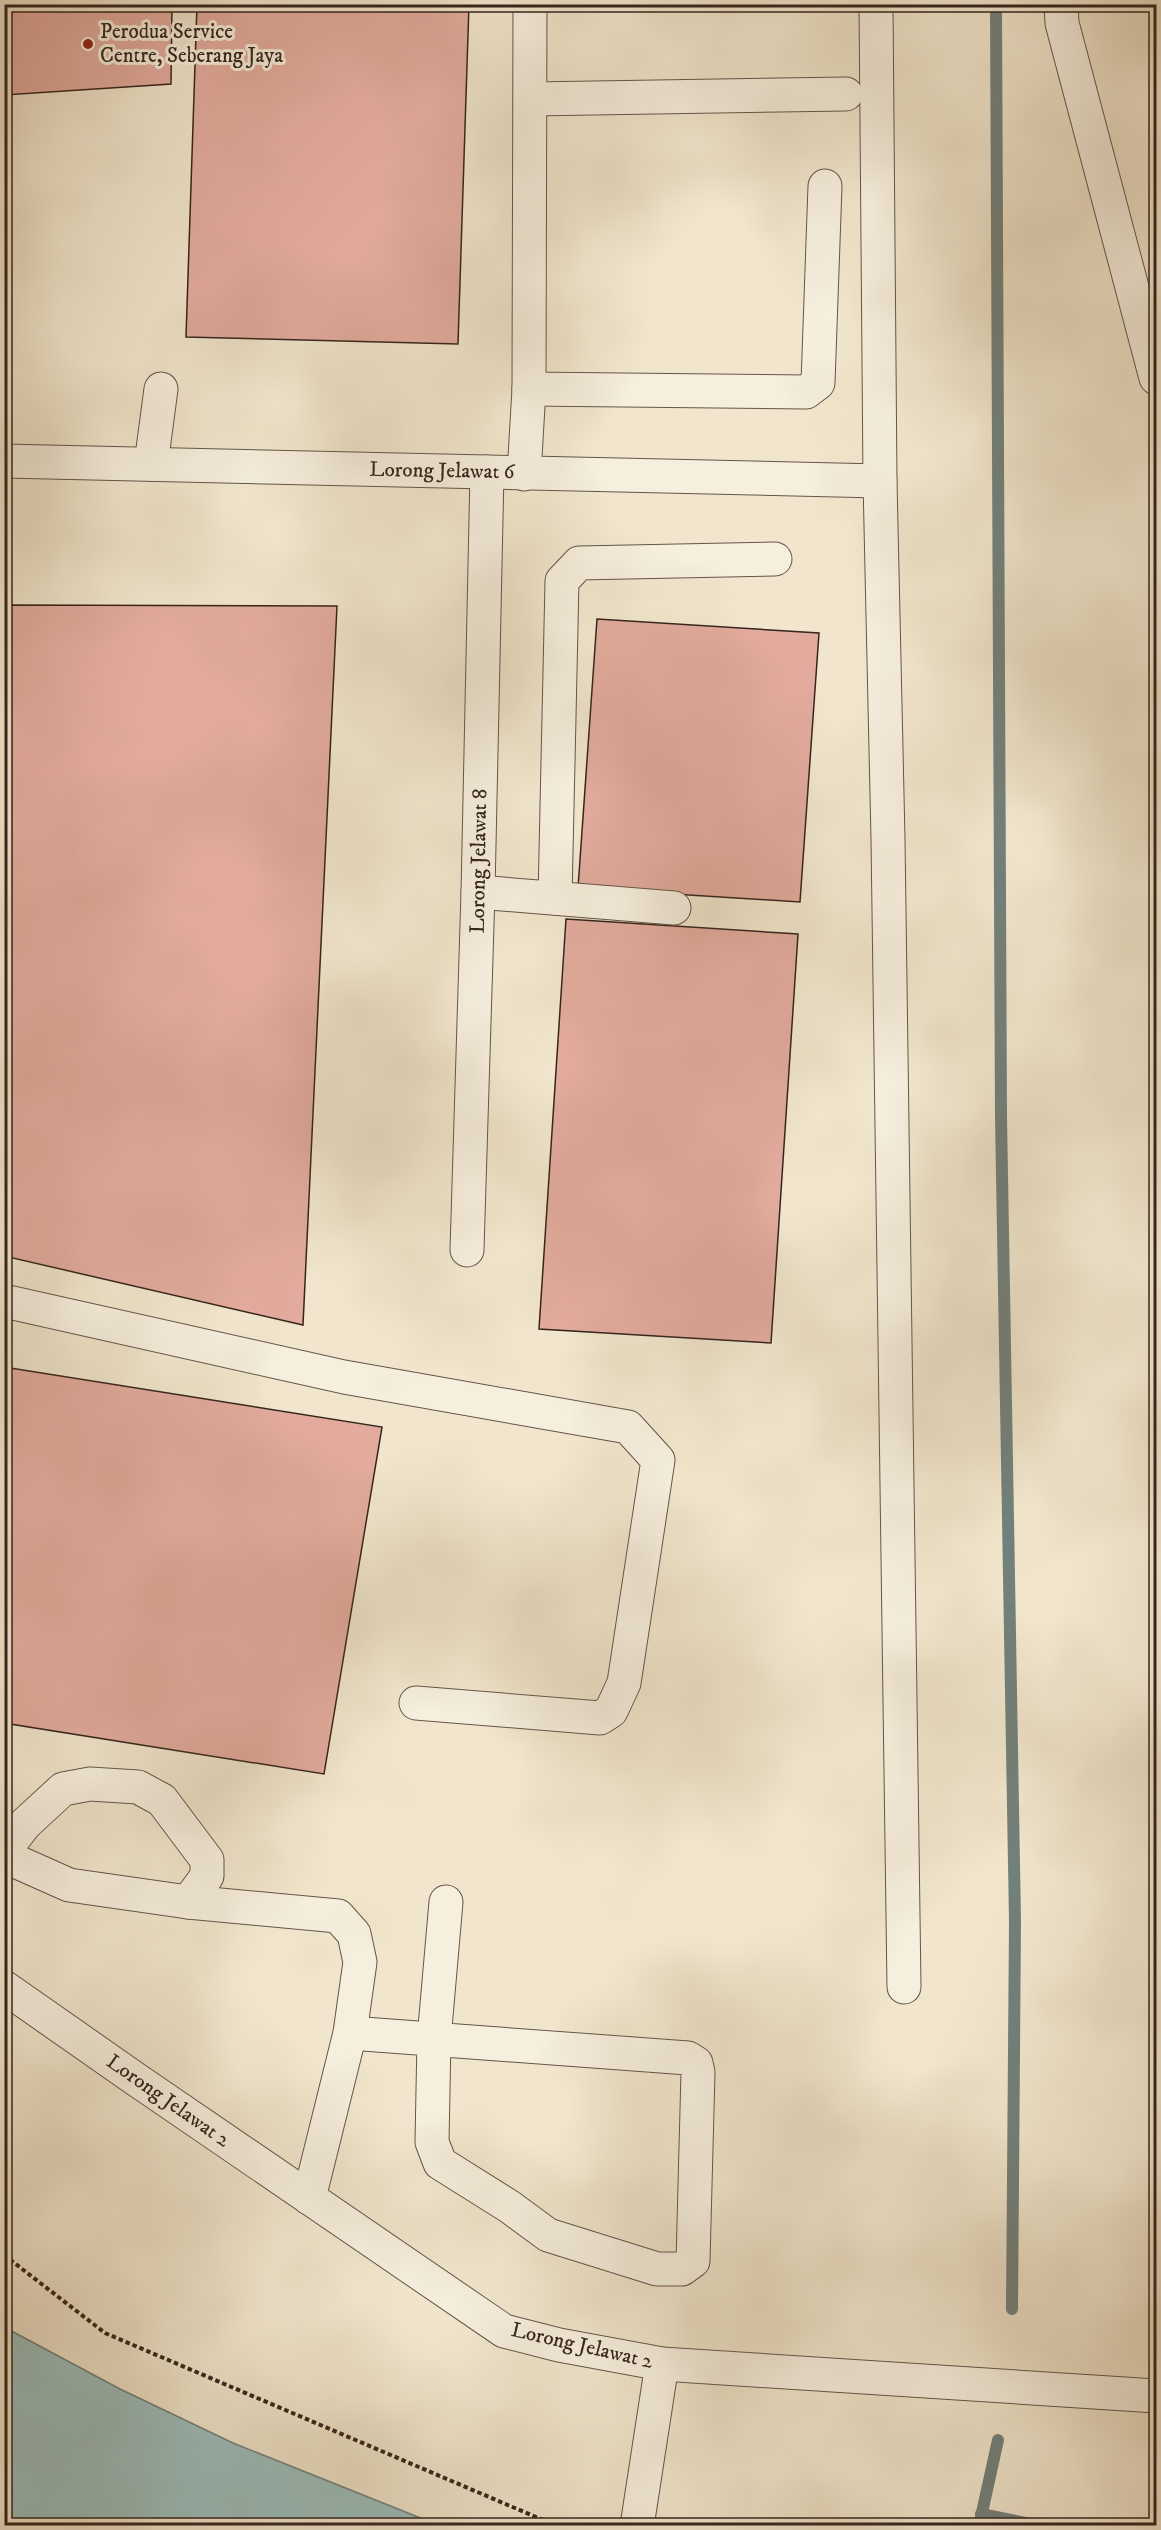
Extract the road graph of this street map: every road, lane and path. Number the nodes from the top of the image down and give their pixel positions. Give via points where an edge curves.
1 (530, 4) edge
2 (876, 4) edge
3 (1061, 4) edge
4 (846, 94) dead end
5 (531, 99) junction
6 (825, 186) dead end
7 (1156, 378) edge
8 (161, 389) dead end
9 (529, 389) junction
10 (4, 461) edge
11 (151, 464) junction
12 (487, 472) junction
13 (524, 474) junction
14 (880, 481) junction
15 (775, 559) dead end
16 (478, 892) junction
17 (555, 898) junction
18 (674, 908) dead end
19 (467, 1250) dead end
20 (4, 1301) edge
21 (416, 1703) dead end
22 (4, 1851) edge
23 (4, 1856) edge
24 (188, 1902) junction
25 (446, 1902) dead end
26 (4, 1987) edge
27 (904, 1987) dead end
28 (350, 2033) junction
29 (434, 2039) junction
30 (309, 2198) junction
31 (4, 2255) edge
32 (662, 2364) junction
33 (1156, 2396) edge
34 (557, 2526) edge
35 (637, 2526) edge

1 - 5 street
2 - 14 street
3 - 7 street via 1062,23
4 - 5 street
5 - 9 street
6 - 9 street via 818,383 806,392
8 - 11 street
9 - 13 street
10 - 11 street, Lorong Jelawat 6
11 - 12 street, Lorong Jelawat 6
12 - 13 street, Lorong Jelawat 6
12 - 16 street, Lorong Jelawat 8
13 - 14 street, Lorong Jelawat 6
14 - 27 street
15 - 17 street via 579,564 562,581
16 - 17 street
16 - 19 street, Lorong Jelawat 8
17 - 18 street
20 - 21 street via 344,1377 628,1427 658,1460 624,1683 611,1711 600,1718
22 - 24 street via 25,1824 63,1789 90,1784 138,1787 162,1800 207,1860 207,1876
23 - 24 street via 69,1885
24 - 28 street via 338,1916 354,1934 360,1962
25 - 29 street
26 - 30 street, Lorong Jelawat 2
28 - 29 street
28 - 30 street
29 - 29 street via 688,2058 696,2063 693,2261 682,2268 657,2269 548,2235 440,2163 432,2142
30 - 32 street, Lorong Jelawat 2 via 504,2331
31 - 34 path via 105,2333
32 - 33 street, Lorong Jelawat 2
32 - 35 street

